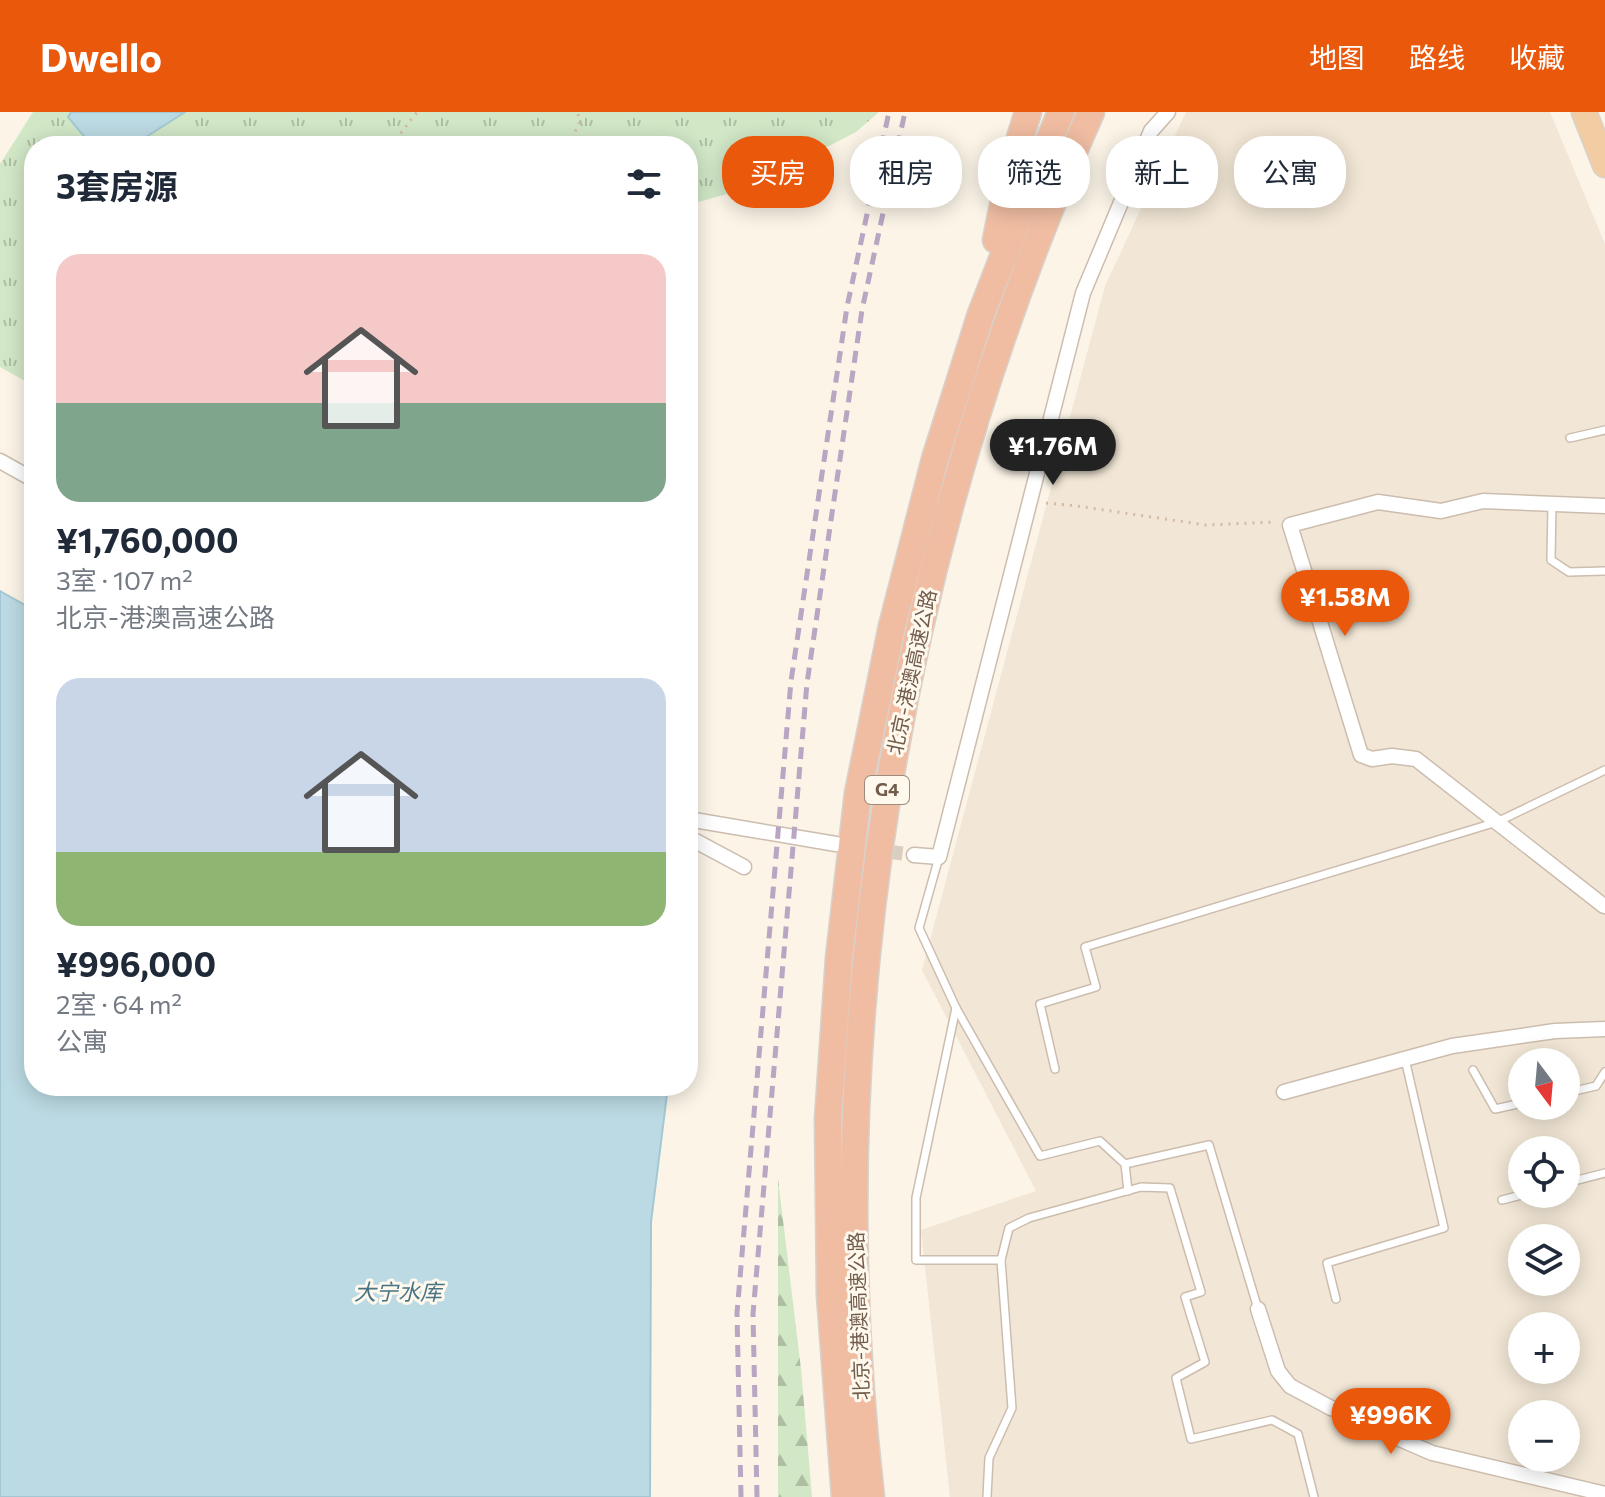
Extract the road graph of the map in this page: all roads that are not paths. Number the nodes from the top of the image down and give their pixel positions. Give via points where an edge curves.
1 (1028, 112) edge
2 (1061, 112) edge
3 (1091, 112) edge
4 (1168, 112) edge
5 (1584, 112) edge
6 (1605, 165) edge
7 (981, 314) junction
8 (1605, 430) edge
9 (1570, 438) dead end
10 (0, 461) edge
11 (24, 474) edge
12 (1552, 504) junction
13 (1605, 506) edge
14 (1605, 571) edge
15 (1605, 770) edge
16 (698, 821) edge
17 (1497, 822) junction
18 (698, 842) edge
19 (836, 844) tunnel mouth
20 (914, 855) tunnel mouth
21 (939, 857) junction
22 (744, 867) dead end
23 (1604, 906) edge
24 (956, 1008) junction
25 (1605, 1029) edge
26 (1405, 1059) junction
27 (1055, 1069) dead end
28 (1473, 1070) dead end
29 (1605, 1072) edge
30 (1580, 1090) edge
31 (1284, 1092) dead end
32 (1508, 1106) edge
33 (1125, 1164) junction
34 (1605, 1173) edge
35 (1580, 1179) edge
36 (1128, 1191) junction
37 (1508, 1198) edge
38 (1502, 1200) dead end
39 (1001, 1260) junction
40 (1336, 1299) dead end
41 (1258, 1309) joint
42 (1605, 1494) edge
43 (845, 1497) edge
44 (871, 1497) edge
45 (987, 1497) edge
46 (1314, 1497) edge

1 - 7 highway via 1010,171
2 - 7 highway, 北京-港澳高速公路 / G4
3 - 44 highway, 北京-港澳高速公路 / G4 via 1007,323 959,472 917,635 886,796 865,958 855,1118 855,1293
4 - 21 street via 1151,131 1083,293
5 - 6 highway
7 - 43 highway, 北京-港澳高速公路 / G4 via 935,459 892,626 858,793 839,958 828,1119 829,1281
8 - 9 lane
10 - 11 street
12 - 13 street
12 - 14 lane via 1551,560 1569,572
12 - 17 street via 1483,501 1441,511 1378,502 1290,525 1361,755 1416,759
15 - 17 lane
16 - 19 street
17 - 23 street
17 - 27 lane via 1085,947 1096,987 1040,1004
18 - 22 street
20 - 21 street
21 - 24 lane via 919,928
24 - 33 lane via 1040,1156 1100,1141
24 - 39 lane via 916,1198 916,1260
25 - 26 street via 1466,1043
26 - 31 street
26 - 40 lane via 1444,1228 1327,1263
28 - 32 lane via 1495,1109
29 - 30 lane via 1596,1086
33 - 36 lane
33 - 41 lane via 1209,1145
34 - 35 lane
36 - 39 lane via 1009,1228
36 - 46 lane via 1170,1188 1201,1292 1185,1297 1205,1362 1176,1378 1191,1439 1272,1420 1298,1434
37 - 38 lane
39 - 45 lane via 1012,1408 989,1458
41 - 42 street via 1278,1371 1290,1386 1331,1408 1432,1453

